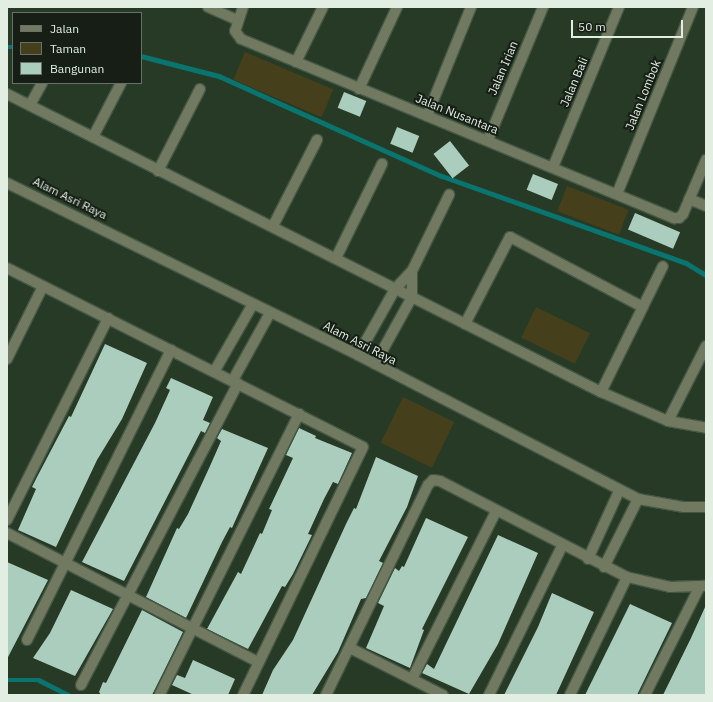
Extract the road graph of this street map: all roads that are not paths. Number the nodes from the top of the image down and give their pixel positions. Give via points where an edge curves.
1 (208, 7) edge
2 (243, 7) edge
3 (323, 7) edge
4 (397, 7) edge
5 (470, 7) edge
6 (543, 7) edge
7 (619, 7) edge
8 (693, 7) edge
9 (238, 20) junction
10 (296, 62) junction
11 (41, 84) edge
12 (120, 84) edge
13 (200, 89) dead end
14 (359, 89) junction
15 (7, 94) edge
16 (30, 105) junction
17 (427, 116) junction
18 (93, 137) junction
19 (317, 140) dead end
20 (488, 140) junction
21 (706, 160) edge
22 (382, 164) dead end
23 (553, 167) junction
24 (158, 171) junction
25 (7, 183) edge
26 (617, 194) junction
27 (449, 195) dead end
28 (689, 199) junction
29 (706, 206) edge
30 (273, 226) junction
31 (336, 258) junction
32 (663, 266) dead end
33 (7, 268) edge
34 (412, 271) junction
35 (43, 286) junction
36 (395, 289) junction
37 (412, 297) junction
38 (252, 304) junction
39 (643, 307) junction
40 (270, 313) junction
41 (108, 318) junction
42 (465, 324) junction
43 (706, 346) edge
44 (172, 350) junction
45 (358, 355) junction
46 (7, 359) edge
47 (375, 364) junction
48 (214, 372) junction
49 (235, 382) junction
50 (601, 392) junction
51 (299, 414) junction
52 (668, 421) junction
53 (706, 428) edge
54 (619, 491) junction
55 (638, 500) junction
56 (706, 507) edge
57 (496, 511) junction
58 (7, 520) edge
59 (7, 533) edge
60 (562, 546) junction
61 (588, 559) junction
62 (64, 563) junction
63 (604, 567) junction
64 (627, 578) junction
65 (703, 586) edge
66 (129, 596) junction
67 (194, 629) junction
68 (27, 640) dead end
69 (350, 648) junction
70 (258, 662) junction
71 (412, 679) junction
72 (81, 685) dead end
73 (160, 694) edge
74 (243, 695) edge
75 (326, 695) edge
76 (443, 695) edge
77 (489, 695) edge
78 (570, 695) edge
79 (645, 695) edge

1 - 9 street
2 - 9 street
3 - 10 street
4 - 14 street
5 - 17 street
6 - 20 street, Jalan Irian
7 - 23 street, Jalan Bali
8 - 26 street, Jalan Lombok
9 - 10 street, Jalan Nusantara via 235,31 241,39
10 - 14 street, Jalan Nusantara
11 - 16 street
12 - 18 street
13 - 24 street
14 - 17 street, Jalan Nusantara
15 - 16 street
16 - 18 street
17 - 20 street, Jalan Nusantara
18 - 24 street
19 - 30 street
20 - 23 street, Jalan Nusantara
21 - 28 street
22 - 31 street
23 - 26 street, Jalan Nusantara
24 - 30 street
25 - 38 street, Alam Asri Raya
26 - 28 street, Jalan Nusantara via 674,218 679,218 683,214
27 - 34 street
28 - 29 street
30 - 31 street
31 - 36 street
32 - 39 street
33 - 35 street
34 - 36 street
34 - 37 street
35 - 41 street
35 - 46 street
36 - 37 street
36 - 45 street
37 - 42 street
37 - 47 street
38 - 40 street, Alam Asri Raya
38 - 48 street
39 - 42 street via 510,236
39 - 50 street
40 - 45 street, Alam Asri Raya
40 - 49 street
41 - 44 street
41 - 58 street
42 - 50 street
43 - 52 street
44 - 48 street
44 - 62 street
45 - 47 street, Alam Asri Raya
47 - 54 street, Alam Asri Raya
48 - 49 street
49 - 51 street
49 - 66 street
50 - 52 street
51 - 67 street
51 - 70 street via 359,443 363,447 363,453
52 - 53 street
54 - 55 street, Alam Asri Raya
54 - 61 street
55 - 56 street, Alam Asri Raya via 684,507
55 - 63 street
57 - 60 street
57 - 69 street via 440,481 433,480
57 - 71 street
59 - 62 street
60 - 61 street
60 - 77 street
61 - 63 street
62 - 66 street
62 - 68 street
63 - 64 street
64 - 65 street via 670,587
64 - 78 street
65 - 79 street
66 - 67 street
66 - 72 street
67 - 70 street
67 - 73 street
69 - 71 street
69 - 75 street
70 - 74 street
71 - 76 street

